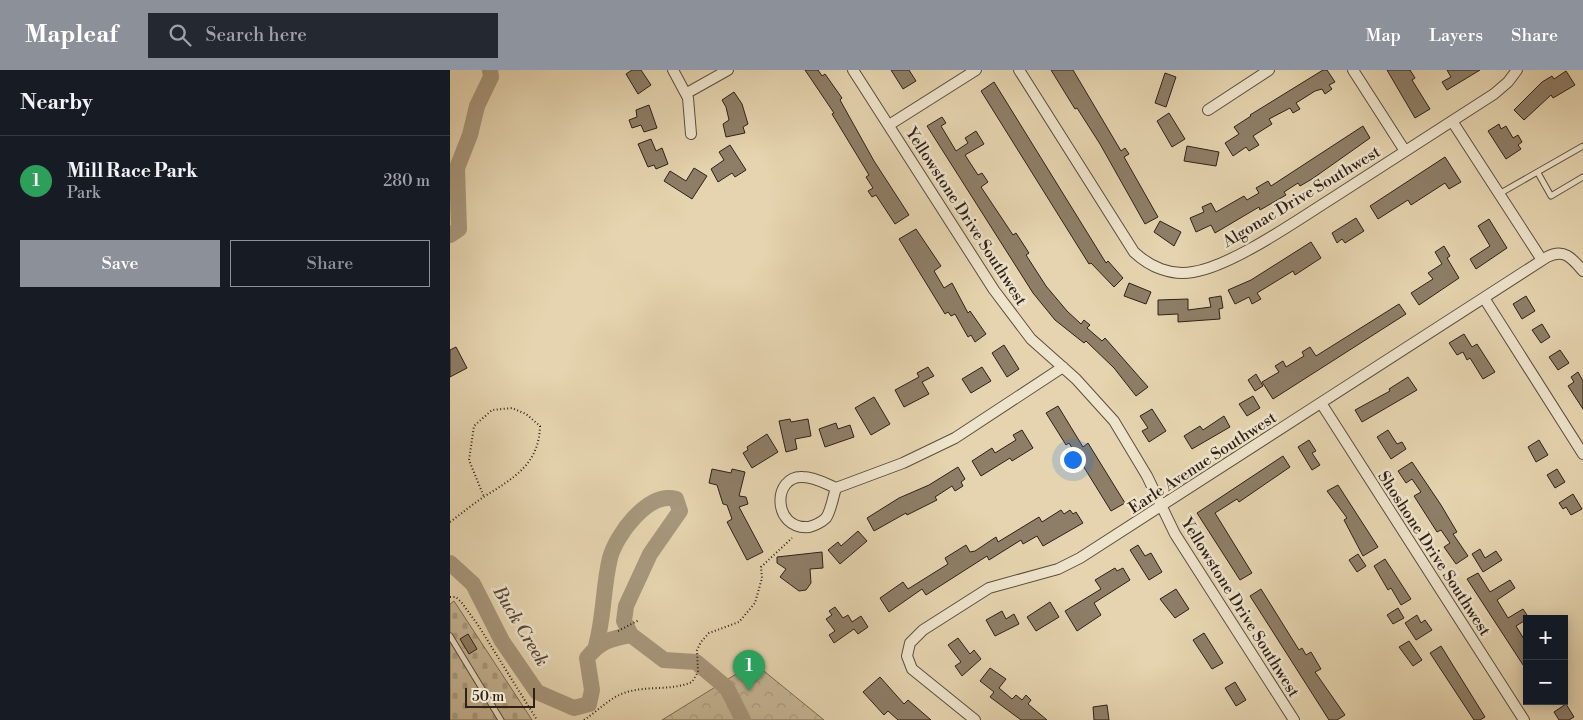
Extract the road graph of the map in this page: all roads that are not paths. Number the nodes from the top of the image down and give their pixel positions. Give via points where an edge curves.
1 (673, 70) edge
2 (728, 70) edge
3 (853, 70) edge
4 (976, 70) edge
5 (1019, 70) edge
6 (1269, 70) edge
7 (1353, 70) edge
8 (1517, 70) edge
9 (687, 93) junction
10 (1208, 110) dead end
11 (1452, 121) junction
12 (889, 125) junction
13 (691, 134) dead end
14 (1583, 146) edge
15 (1405, 151) junction
16 (1538, 173) junction
17 (1583, 177) edge
18 (1499, 194) junction
19 (1542, 260) junction
20 (1583, 271) edge
21 (1484, 298) junction
22 (1063, 367) junction
23 (1321, 403) junction
24 (1583, 454) edge
25 (836, 488) junction
26 (1163, 506) junction
27 (450, 636) edge
28 (500, 720) edge
29 (975, 720) edge
30 (1294, 720) edge
31 (1524, 720) edge

1 - 9 street
2 - 9 street
3 - 12 street, Yellowstone Drive Southwest
4 - 12 street
5 - 15 street, Algonac Drive Southwest via 1134,252 1151,264 1172,272 1186,273 1206,268 1254,245
6 - 10 street
7 - 15 street
8 - 11 street, Algonac Drive Southwest via 1503,87
9 - 13 street
11 - 15 street, Algonac Drive Southwest
11 - 18 street
12 - 22 street, Yellowstone Drive Southwest via 994,290 1031,339
14 - 16 lane
16 - 17 lane via 1551,196
16 - 18 lane
18 - 19 street
19 - 20 street via 1565,254
19 - 21 street, Earle Avenue Southwest
21 - 23 street, Earle Avenue Southwest
21 - 24 street
22 - 25 street via 955,438 904,463
22 - 26 street, Yellowstone Drive Southwest via 1114,421
23 - 26 street, Earle Avenue Southwest
23 - 31 street, Shoshone Drive Southwest
25 - 25 street via 801,476 788,482 780,494 780,507 788,521 800,528 814,526 826,518
26 - 29 street, Earle Avenue Southwest via 1058,569 989,588 923,630 910,643 907,656 912,669
26 - 30 street, Yellowstone Drive Southwest via 1175,534
27 - 28 lane

